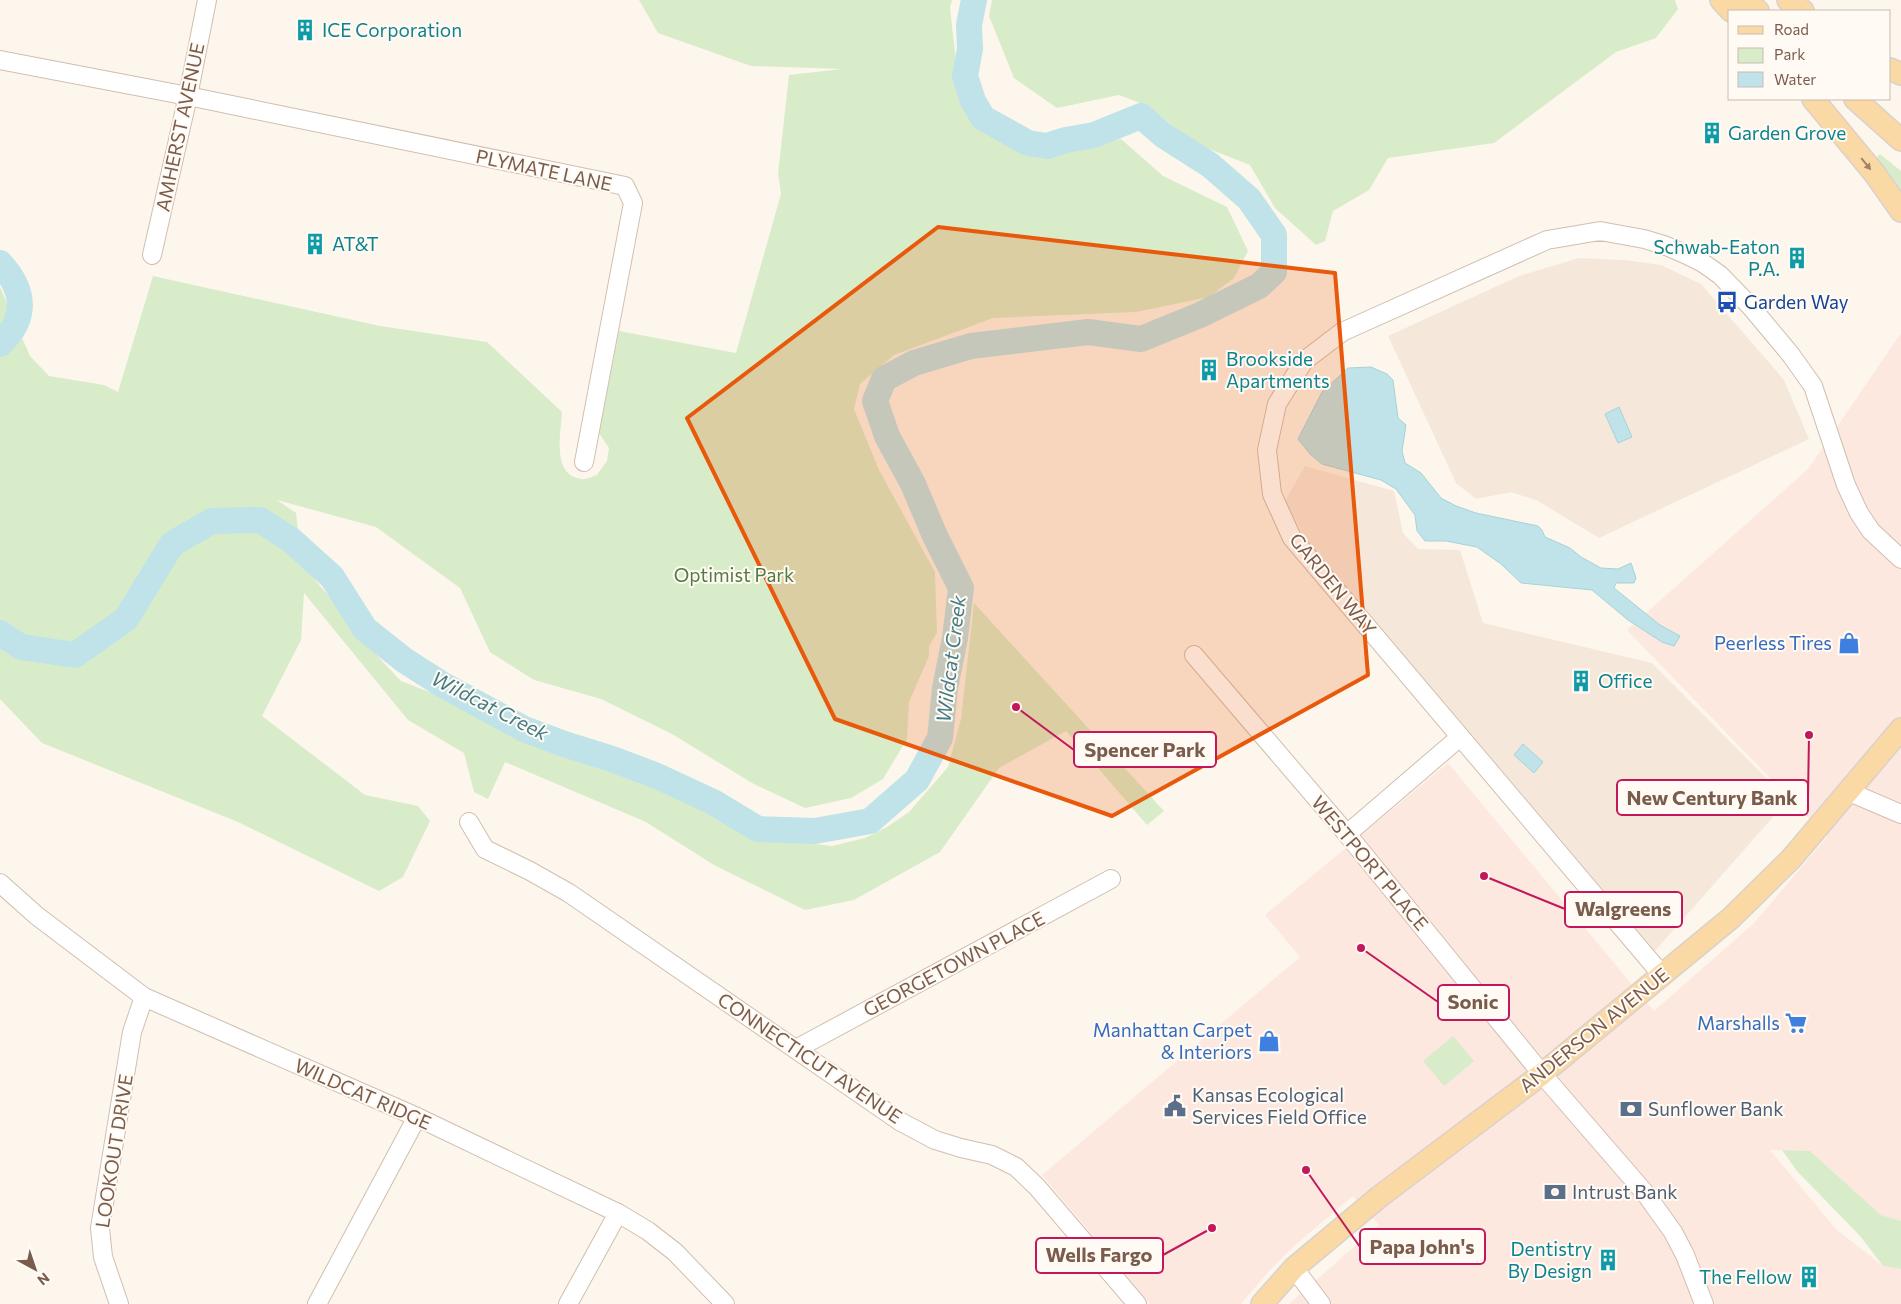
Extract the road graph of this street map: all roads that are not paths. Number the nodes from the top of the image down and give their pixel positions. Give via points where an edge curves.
1 (207, 0) edge
2 (1720, 0) edge
3 (1746, 0) edge
4 (1788, 0) edge
5 (1730, 10) edge
6 (1757, 10) edge
7 (1802, 10) edge
8 (0, 60) edge
9 (188, 96) junction
10 (1814, 100) edge
11 (1856, 100) edge
12 (1901, 140) edge
13 (1901, 211) edge
14 (152, 255) dead end
15 (584, 462) dead end
16 (1901, 559) edge
17 (1194, 655) dead end
18 (1901, 729) edge
19 (1460, 737) junction
20 (1848, 792) junction
21 (1901, 814) edge
22 (469, 822) dead end
23 (1347, 834) junction
24 (1111, 879) dead end
25 (0, 883) edge
26 (1662, 975) junction
27 (144, 997) junction
28 (796, 1049) junction
29 (1542, 1074) junction
30 (417, 1117) junction
31 (618, 1213) junction
32 (1294, 1268) junction
33 (119, 1304) edge
34 (316, 1304) edge
35 (568, 1304) edge
36 (725, 1304) edge
37 (1137, 1304) edge
38 (1262, 1304) edge
39 (1321, 1304) edge
40 (1704, 1304) edge

1 - 9 street, AMHERST AVENUE
2 - 5 main road
3 - 6 main road
4 - 7 main road
8 - 9 street
9 - 14 street, AMHERST AVENUE
9 - 15 street, PLYMATE LANE via 625,186 632,203
10 -> 13 main road
11 - 12 main road
16 - 19 street, GARDEN WAY via 1871,531 1859,513 1846,486 1813,386 1751,306 1720,275 1687,255 1644,239 1600,231 1546,240 1342,332 1304,361 1277,404 1267,450 1272,494 1292,538
17 - 23 street, WESTPORT PLACE
18 - 20 main road, ANDERSON AVENUE
19 - 23 street
19 - 26 street, GARDEN WAY
20 - 21 street
20 - 26 main road, ANDERSON AVENUE via 1762,889
22 - 28 street, CONNECTICUT AVENUE via 485,849 558,886
23 - 29 street, WESTPORT PLACE
24 - 28 street, GEORGETOWN PLACE
25 - 27 street, WILDCAT RIDGE via 37,916
26 - 29 main road, ANDERSON AVENUE
27 - 30 street, WILDCAT RIDGE
27 - 33 street, LOOKOUT DRIVE via 132,1032 100,1228 103,1258
28 - 37 street, CONNECTICUT AVENUE via 901,1122 935,1140 992,1155 1016,1166
29 - 32 main road, ANDERSON AVENUE via 1378,1197
29 - 40 street, WESTPORT PLACE via 1645,1192 1685,1255
30 - 31 street, WILDCAT RIDGE
30 - 34 street
31 - 35 street
31 - 36 street, WILDCAT RIDGE via 675,1252
32 - 38 main road, ANDERSON AVENUE
32 - 39 street

